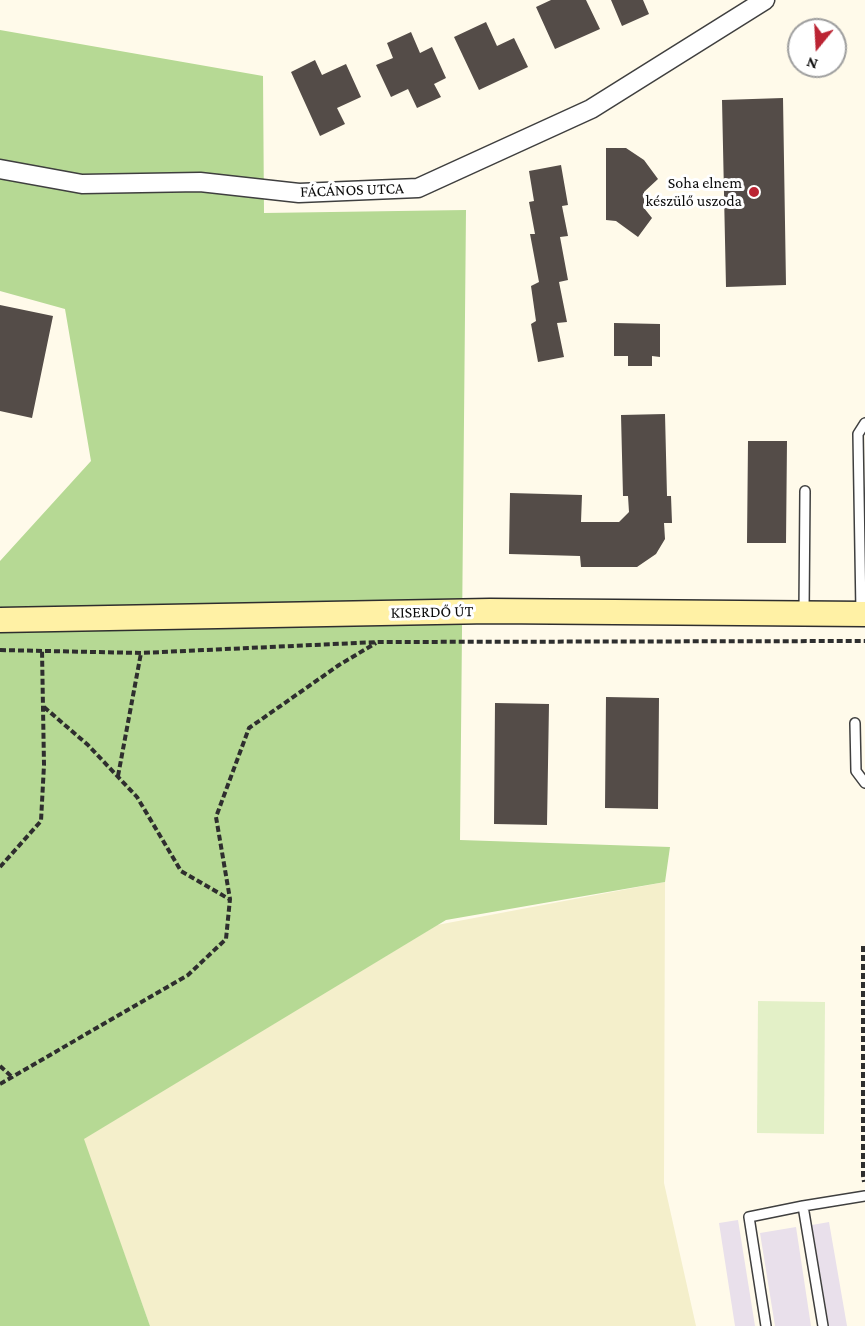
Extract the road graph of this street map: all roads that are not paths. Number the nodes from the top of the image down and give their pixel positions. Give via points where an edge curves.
1 (765, 0) edge
2 (0, 169) edge
3 (865, 423) edge
4 (805, 491) dead end
5 (863, 614) edge
6 (804, 615) junction
7 (0, 620) edge
8 (855, 723) dead end
9 (865, 783) edge
10 (865, 1196) edge
11 (803, 1206) junction
12 (766, 1326) edge
13 (823, 1326) edge

1 - 2 street, FÁCÁNOS UTCA via 591,109 418,188 299,193 200,182 82,184
3 - 5 lane via 858,434
4 - 6 lane
5 - 6 street, KISERDŐ ÚT
6 - 7 street, KISERDŐ ÚT via 490,611
8 - 9 lane via 856,771
10 - 11 lane
11 - 12 lane via 749,1217
11 - 13 lane

